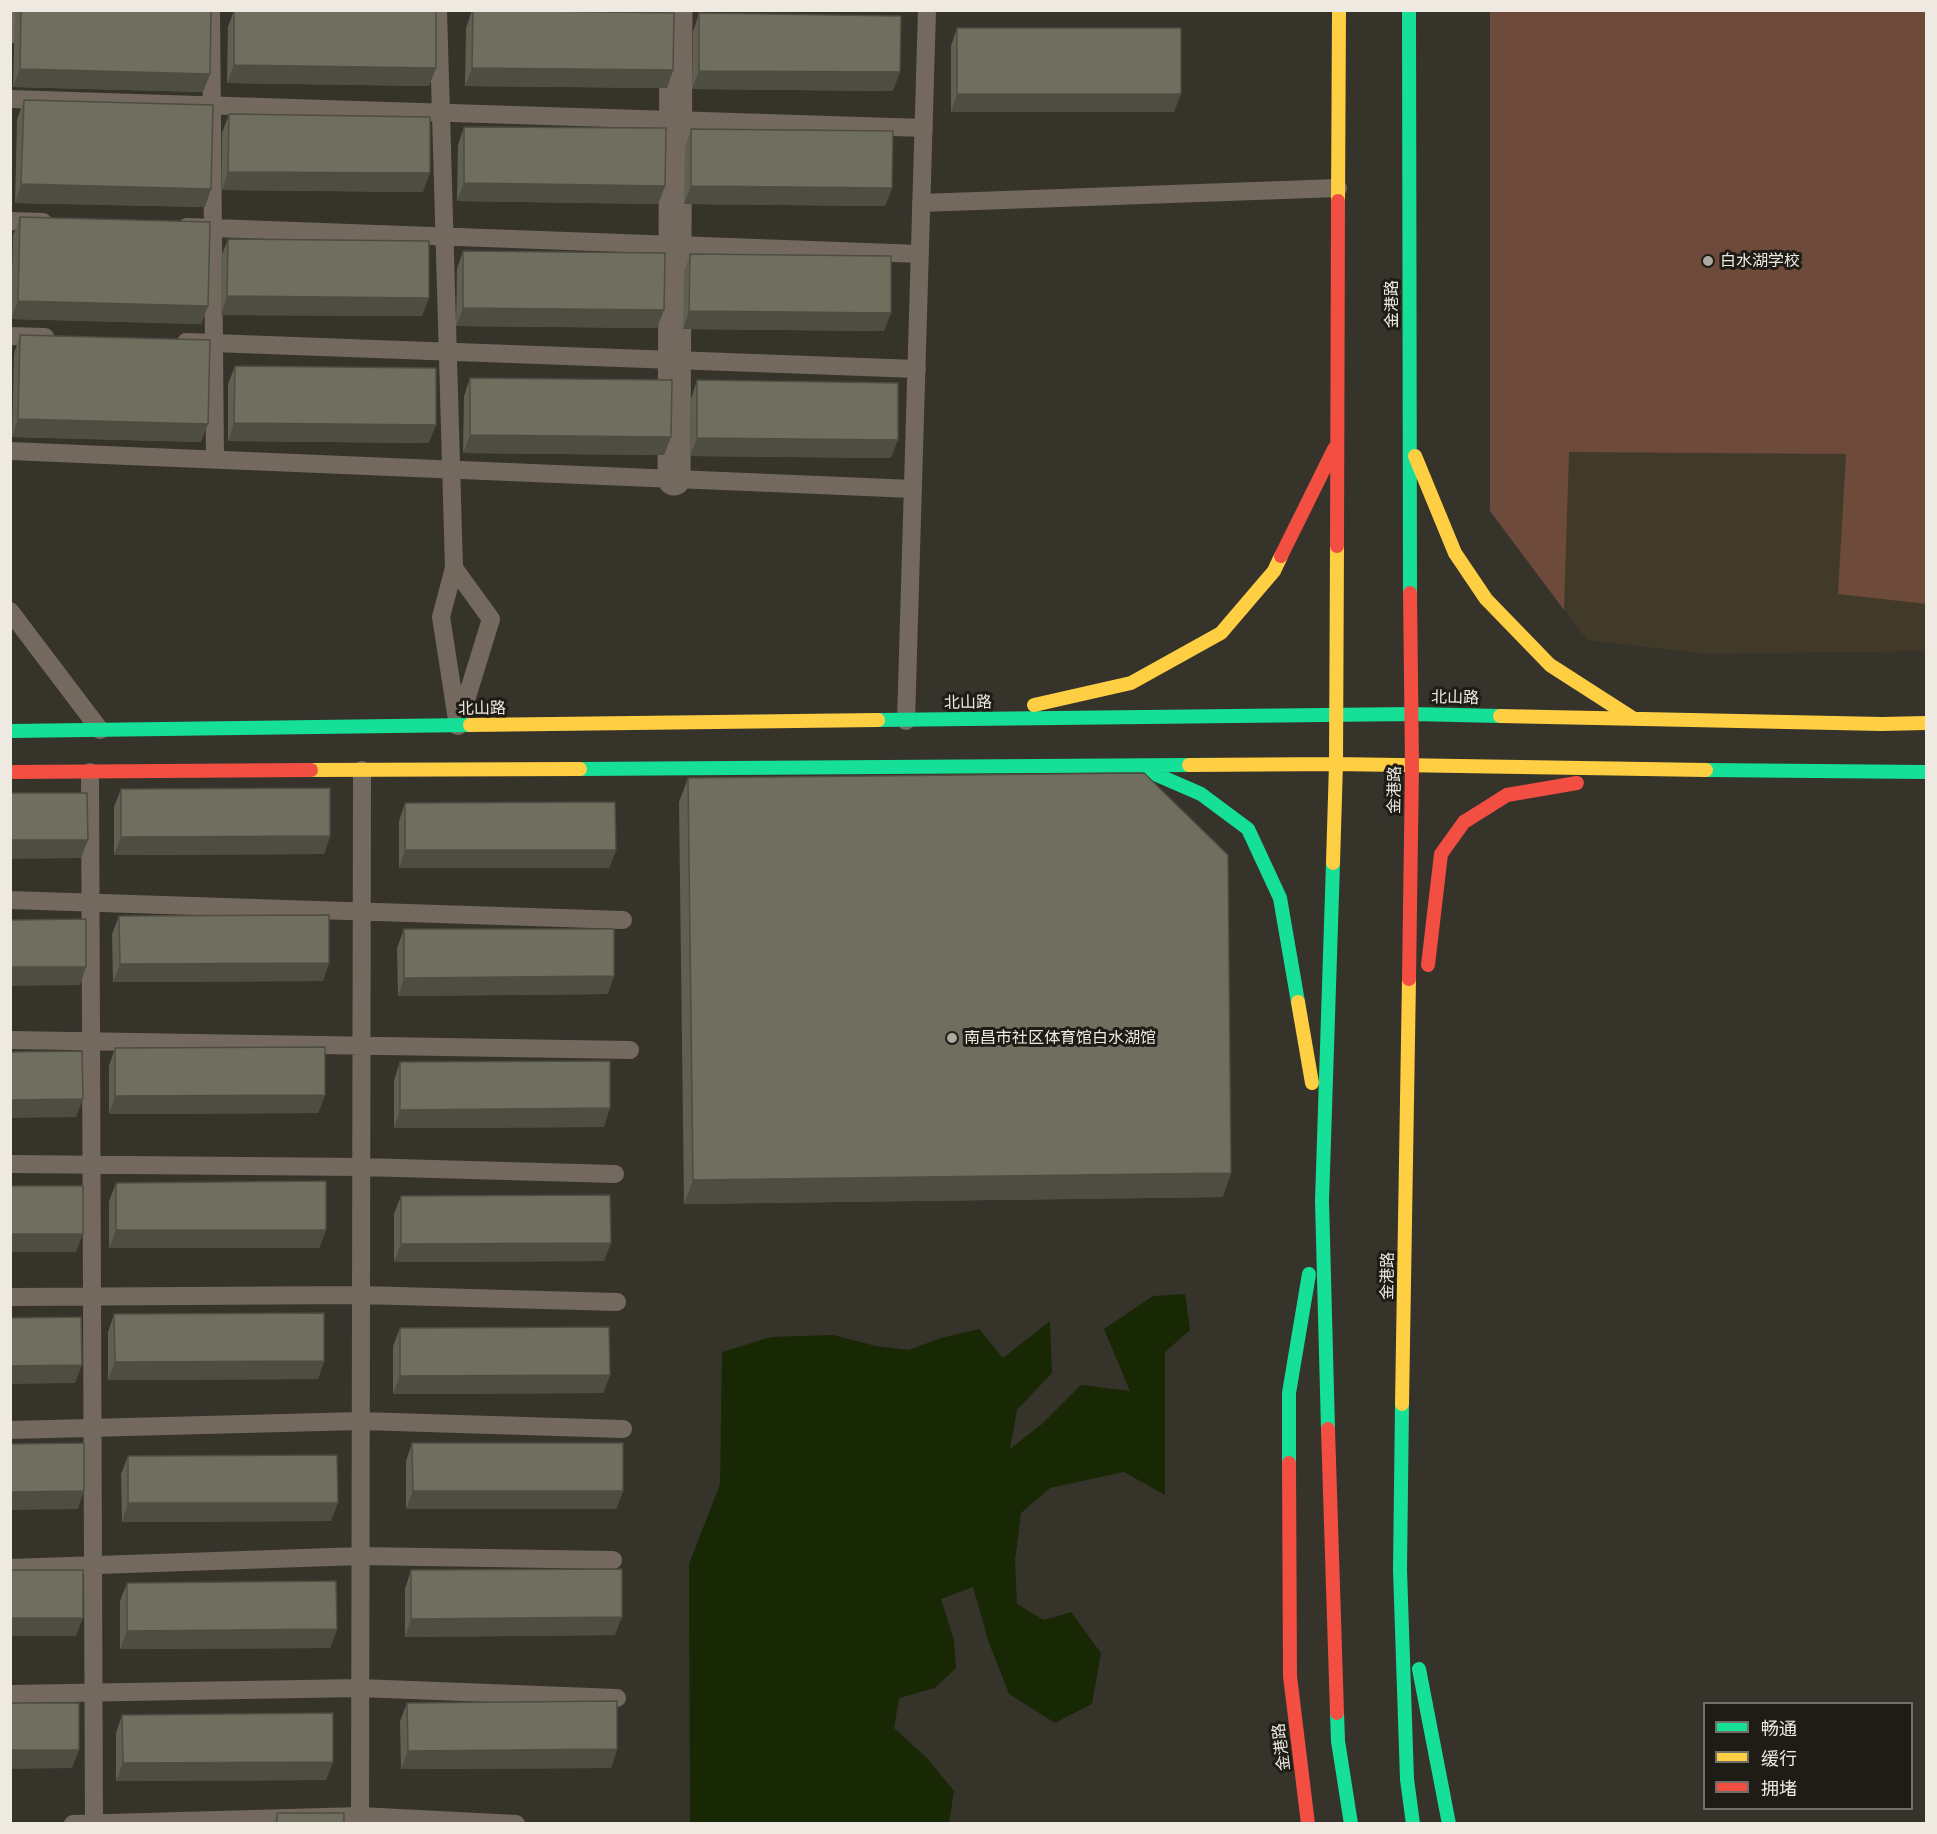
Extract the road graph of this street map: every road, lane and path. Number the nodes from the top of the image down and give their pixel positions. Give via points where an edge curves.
1 (11, 10) edge
2 (211, 10) edge
3 (438, 10) edge
4 (676, 10) edge
5 (927, 10) edge
6 (1339, 10) edge
7 (1409, 10) edge
8 (10, 35) edge
9 (10, 99) edge
10 (212, 105) junction
11 (441, 112) junction
12 (676, 120) junction
13 (924, 128) junction
14 (1338, 188) junction
15 (921, 202) junction
16 (10, 221) edge
17 (58, 223) edge
18 (165, 226) edge
19 (213, 228) junction
20 (444, 237) junction
21 (675, 245) junction
22 (920, 254) junction
23 (10, 336) edge
24 (58, 337) edge
25 (166, 341) edge
26 (214, 343) junction
27 (448, 352) junction
28 (675, 360) junction
29 (916, 369) junction
30 (1409, 441) junction
31 (1337, 442) junction
32 (10, 451) edge
33 (215, 459) junction
34 (451, 469) junction
35 (674, 479) junction
36 (913, 489) junction
37 (454, 568) junction
38 (10, 611) edge
39 (1412, 714) junction
40 (1335, 715) junction
41 (1634, 719) junction
42 (972, 720) junction
43 (906, 721) junction
44 (1926, 723) edge
45 (458, 726) junction
46 (100, 730) junction
47 (10, 731) edge
48 (1336, 764) junction
49 (1135, 766) junction
50 (1412, 766) junction
51 (1656, 770) junction
52 (362, 771) junction
53 (1926, 771) edge
54 (10, 772) edge
55 (90, 772) junction
56 (10, 900) edge
57 (90, 903) junction
58 (362, 912) junction
59 (622, 920) dead end
60 (1425, 982) dead end
61 (1423, 1005) dead end
62 (10, 1040) edge
63 (91, 1041) junction
64 (362, 1046) junction
65 (630, 1050) dead end
66 (1407, 1133) junction
67 (1324, 1152) junction
68 (10, 1164) edge
69 (92, 1165) junction
70 (361, 1167) junction
71 (615, 1174) dead end
72 (1322, 1201) junction
73 (361, 1295) junction
74 (10, 1297) edge
75 (92, 1297) junction
76 (617, 1302) dead end
77 (361, 1421) junction
78 (93, 1428) junction
79 (622, 1429) dead end
80 (10, 1430) edge
81 (361, 1556) junction
82 (614, 1560) dead end
83 (93, 1565) junction
84 (10, 1569) edge
85 (1400, 1570) junction
86 (360, 1688) junction
87 (94, 1693) junction
88 (10, 1694) edge
89 (617, 1698) dead end
90 (360, 1820) edge
91 (94, 1823) edge
92 (73, 1824) edge
93 (516, 1824) edge
94 (1308, 1824) edge
95 (1351, 1824) edge
96 (1413, 1824) edge
97 (1449, 1824) edge

1 - 8 lane
2 - 10 lane
3 - 11 lane
4 - 12 street
5 - 13 lane
6 - 14 main road, 金港路
7 - 30 main road, 金港路
9 - 10 lane
10 - 11 lane
10 - 19 lane
11 - 12 lane
11 - 20 lane
12 - 13 lane
12 - 21 street
13 - 15 lane
14 - 15 lane
14 - 31 main road, 金港路
15 - 22 lane
16 - 17 lane
18 - 19 lane
19 - 20 lane
19 - 26 lane
20 - 21 lane
20 - 27 lane
21 - 22 lane
21 - 28 street
22 - 29 lane
23 - 24 lane
25 - 26 lane
26 - 27 lane
26 - 33 lane
27 - 28 lane
27 - 34 lane
28 - 29 lane
28 - 35 street
29 - 36 lane
30 - 39 main road, 金港路
30 - 41 main road via 1455,553 1486,599 1550,665
31 - 40 main road, 金港路
31 - 42 main road via 1274,571 1221,633 1131,683
32 - 33 lane
33 - 34 lane
34 - 35 lane
34 - 37 lane
35 - 36 lane
36 - 43 lane
37 - 45 lane via 441,617
37 - 45 lane via 491,619
38 - 46 lane
39 - 40 main road, 北山路
39 - 41 main road, 北山路
39 - 50 main road, 金港路
40 - 42 main road, 北山路
40 - 48 main road, 金港路
41 - 44 main road, 北山路
42 - 43 main road, 北山路
43 - 45 main road, 北山路
45 - 46 main road, 北山路
46 - 47 main road, 北山路
48 - 49 main road
48 - 50 main road
48 - 67 main road, 金港路
49 - 52 main road
49 - 67 main road via 1201,794 1248,829 1280,898
50 - 51 main road
50 - 66 main road, 金港路
51 - 53 main road
51 - 60 main road via 1507,795 1464,822 1441,854
52 - 55 main road
52 - 58 lane
54 - 55 main road
55 - 57 lane
56 - 57 lane
57 - 58 lane
57 - 63 lane
58 - 59 lane
58 - 64 lane
61 - 66 main road
62 - 63 lane
63 - 64 lane
63 - 69 lane
64 - 65 lane
64 - 70 lane
66 - 85 main road, 金港路
67 - 72 main road, 金港路
68 - 69 lane
69 - 70 lane
69 - 75 lane
70 - 71 lane
70 - 73 lane
72 - 94 main road, 金港路 via 1289,1393 1290,1676
72 - 95 main road, 金港路 via 1338,1741
73 - 75 lane
73 - 76 lane
73 - 77 lane
74 - 75 lane
75 - 78 lane
77 - 78 lane
77 - 79 lane
77 - 81 lane
78 - 80 lane
78 - 83 lane
81 - 82 lane
81 - 83 lane
81 - 86 lane
83 - 84 lane
83 - 87 lane
85 - 96 main road, 金港路 via 1407,1779
85 - 97 main road, 金港路
86 - 87 lane
86 - 89 lane
86 - 90 lane
87 - 88 lane
87 - 91 lane
90 - 91 lane
90 - 93 lane
91 - 92 lane

